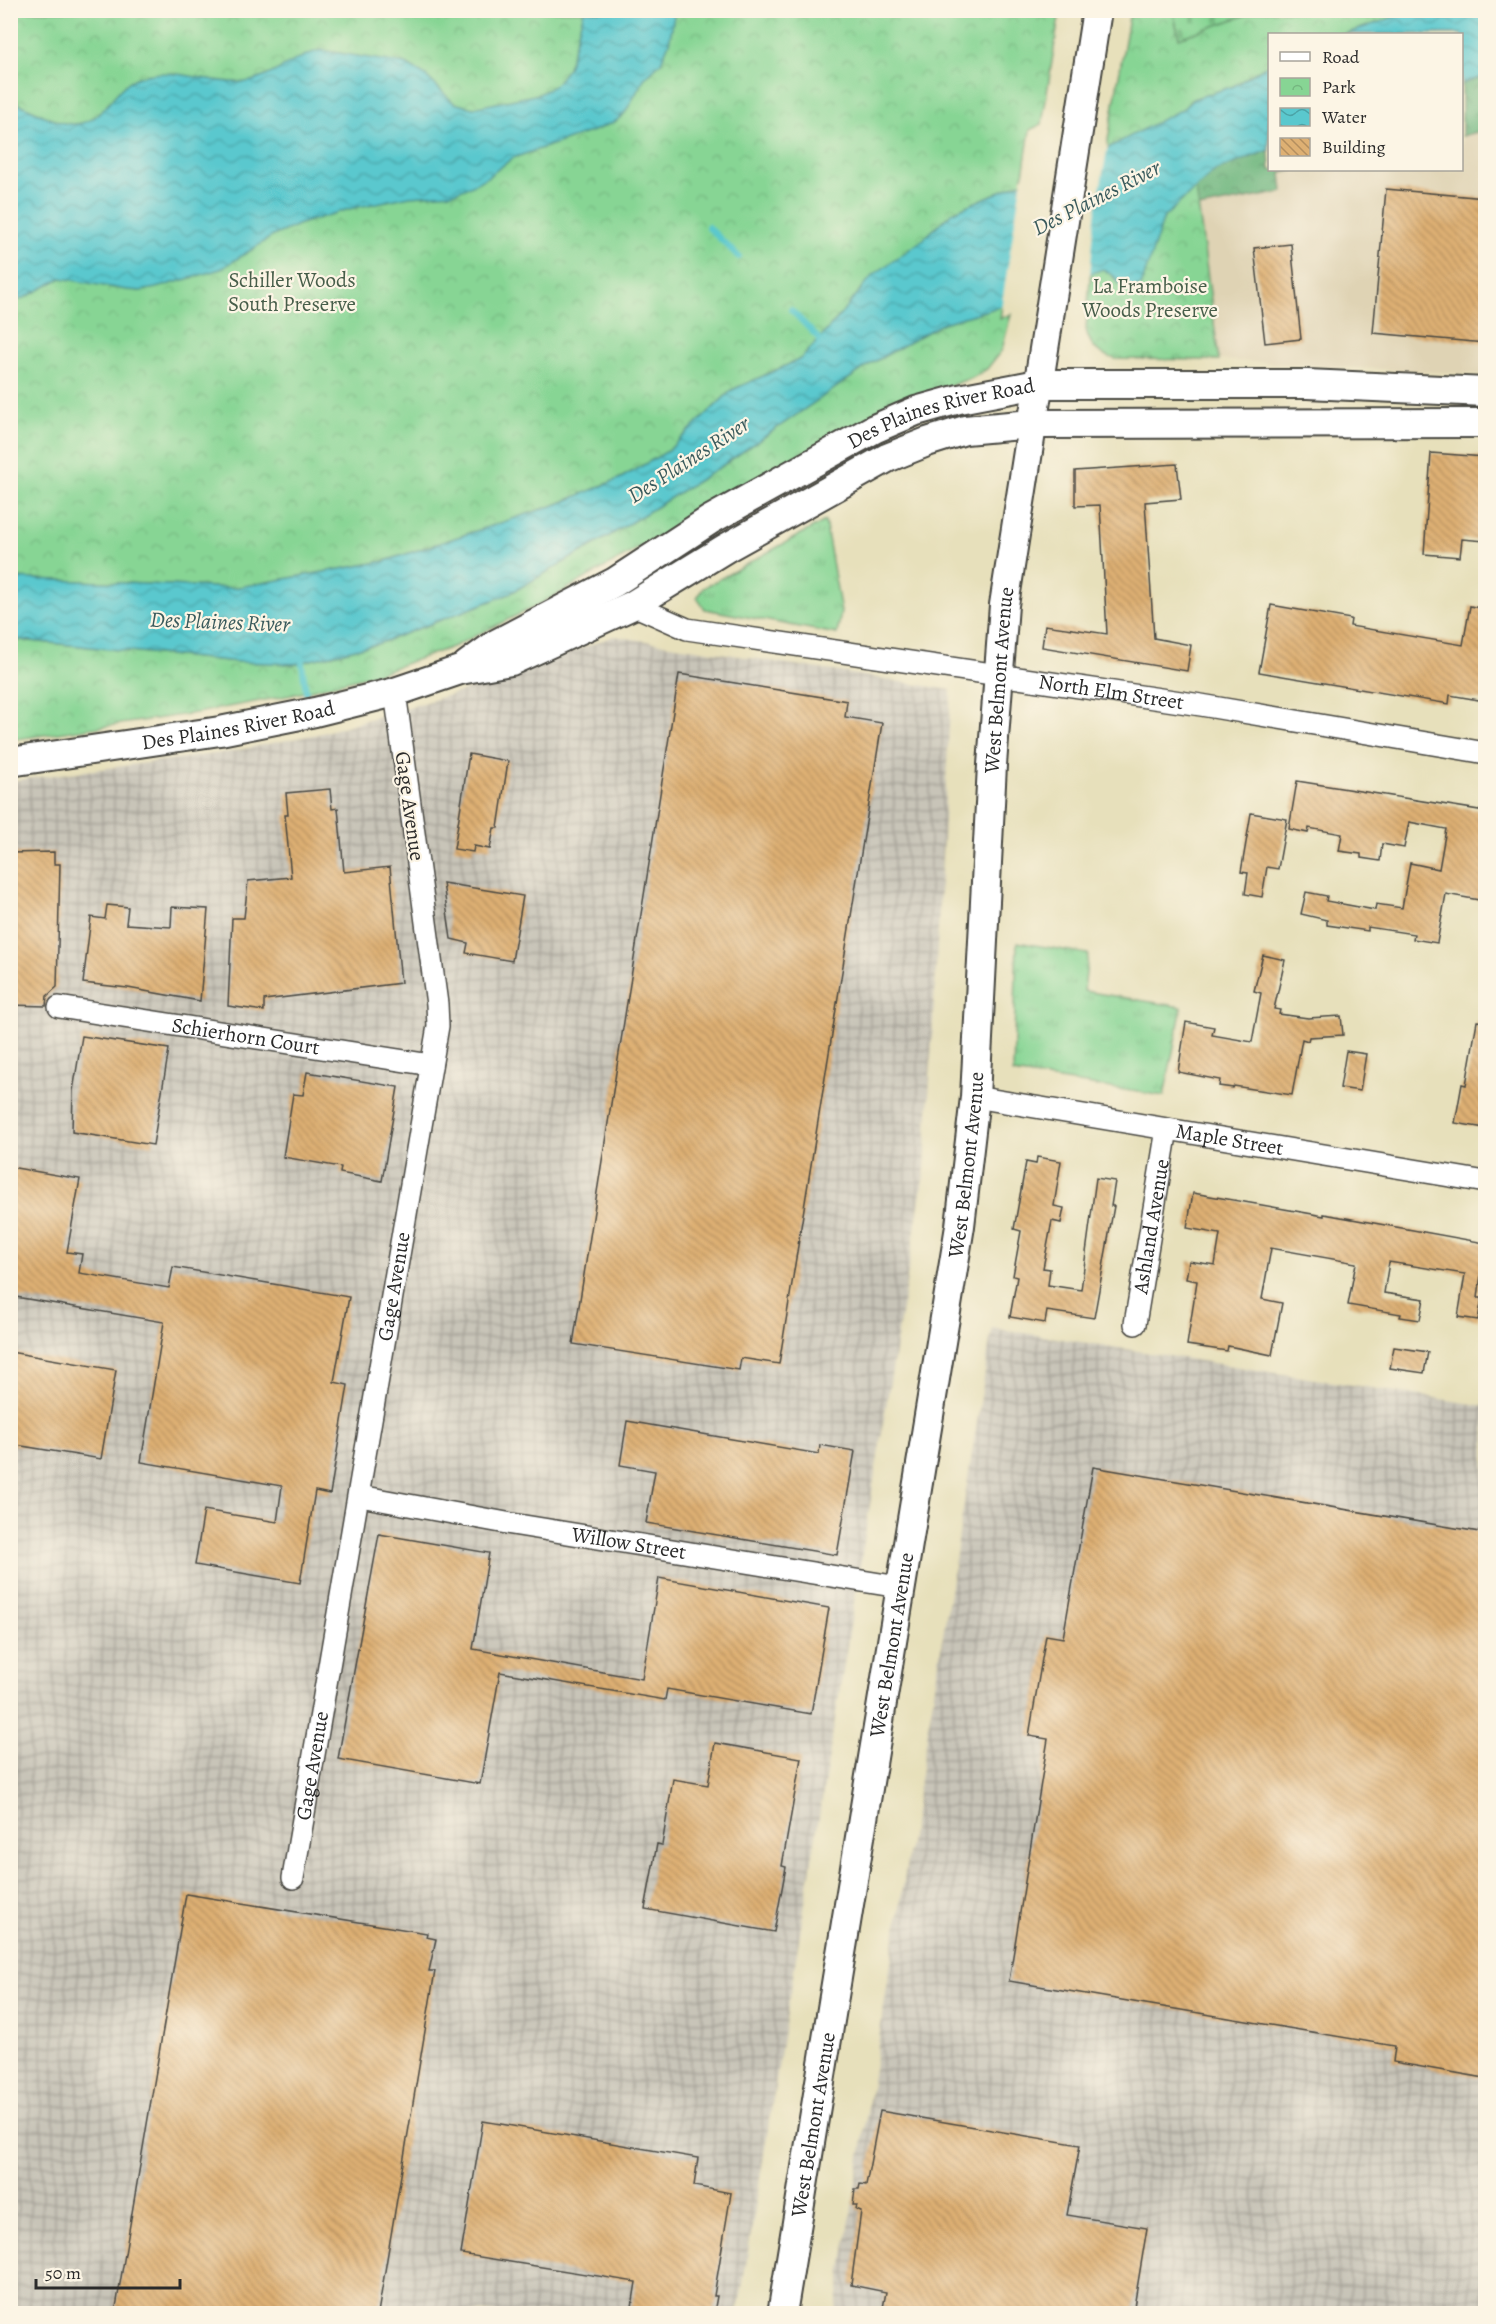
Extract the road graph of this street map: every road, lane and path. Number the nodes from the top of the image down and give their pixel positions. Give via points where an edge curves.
1 (1097, 10) edge
2 (1038, 384) junction
3 (1485, 392) edge
4 (1485, 423) edge
5 (1032, 424) junction
6 (633, 605) junction
7 (460, 670) junction
8 (998, 674) junction
9 (395, 692) junction
10 (1485, 753) edge
11 (10, 762) edge
12 (59, 1007) dead end
13 (431, 1065) junction
14 (975, 1097) junction
15 (1167, 1129) junction
16 (1485, 1182) edge
17 (1135, 1324) dead end
18 (360, 1496) junction
19 (899, 1587) junction
20 (293, 1878) dead end
21 (782, 2313) edge

1 - 2 main road, West Belmont Avenue
2 - 3 main road, Des Plaines River Road via 1307,384
2 - 5 main road, West Belmont Avenue
2 - 7 main road, Des Plaines River Road via 959,399 874,429 710,520 615,582 496,644
4 - 5 main road, Des Plaines River Road
5 - 6 main road, Des Plaines River Road via 965,430 887,458
5 - 8 main road, West Belmont Avenue via 1004,605
6 - 7 main road, Des Plaines River Road via 512,662
6 - 8 street, North Elm Street via 687,629
7 - 9 main road, Des Plaines River Road
8 - 10 street, North Elm Street
8 - 14 main road, West Belmont Avenue
9 - 11 main road, Des Plaines River Road via 220,731
9 - 13 street, Gage Avenue via 437,1004 438,1026
12 - 13 street, Schierhorn Court
13 - 18 street, Gage Avenue
14 - 15 street, Maple Street
14 - 19 main road, West Belmont Avenue via 948,1305
15 - 16 street, Maple Street
15 - 17 street, Ashland Avenue
18 - 19 street, Willow Street
18 - 20 street, Gage Avenue
19 - 21 main road, West Belmont Avenue

